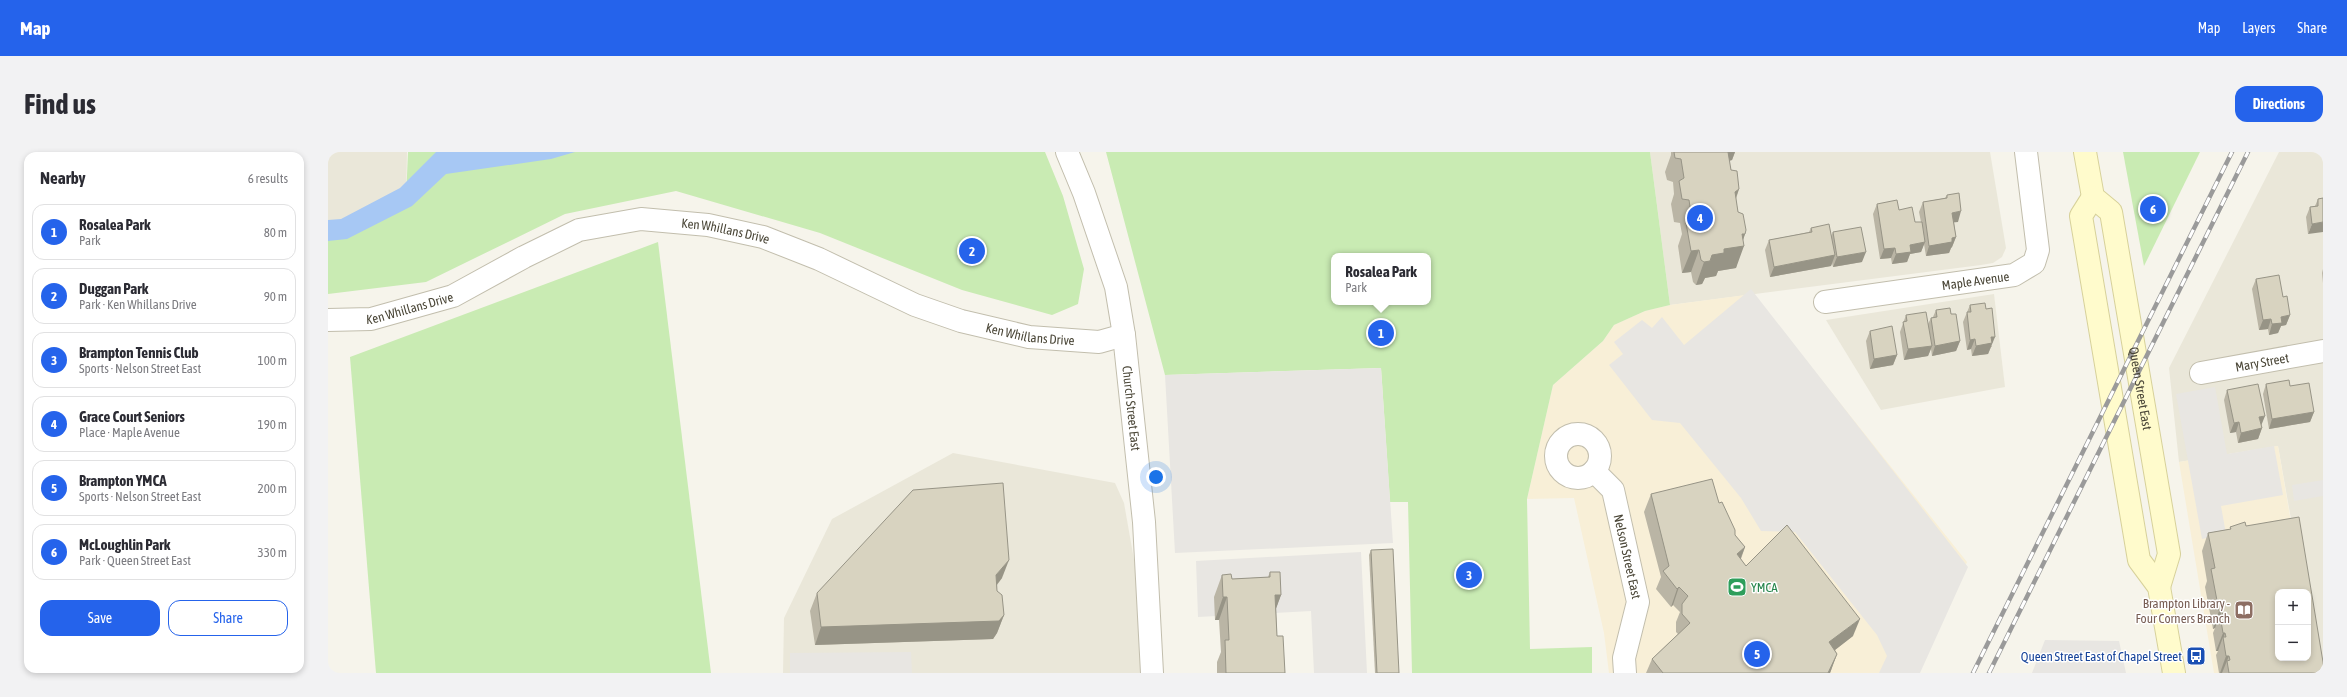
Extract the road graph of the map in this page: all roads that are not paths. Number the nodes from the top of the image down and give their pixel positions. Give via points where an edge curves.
1 (1067, 152) edge
2 (2026, 152) edge
3 (2085, 152) edge
4 (2093, 197) junction
5 (1825, 302) dead end
6 (328, 320) edge
7 (1124, 335) junction
8 (2323, 351) edge
9 (2201, 373) dead end
10 (1594, 471) dead end
11 (2159, 587) junction
12 (1152, 673) edge
13 (1626, 673) edge
14 (2174, 673) edge

1 - 7 street, Church Street East via 1116,287
2 - 5 street, Maple Avenue via 2038,250 2034,263 2014,275
3 - 4 main road
4 - 11 main road, Queen Street East via 2111,212 2169,554
4 - 11 main road, Queen Street East via 2081,216 2136,544 2139,560
6 - 7 street, Ken Whillans Drive via 371,319 454,296 578,230 641,219 708,225 763,237 819,259 915,305 961,321 1028,337 1099,342
7 - 12 street, Church Street East via 1144,522
8 - 9 street, Mary Street
10 - 13 street, Nelson Street East via 1613,490 1638,602 1624,658
11 - 14 main road, Queen Street East

